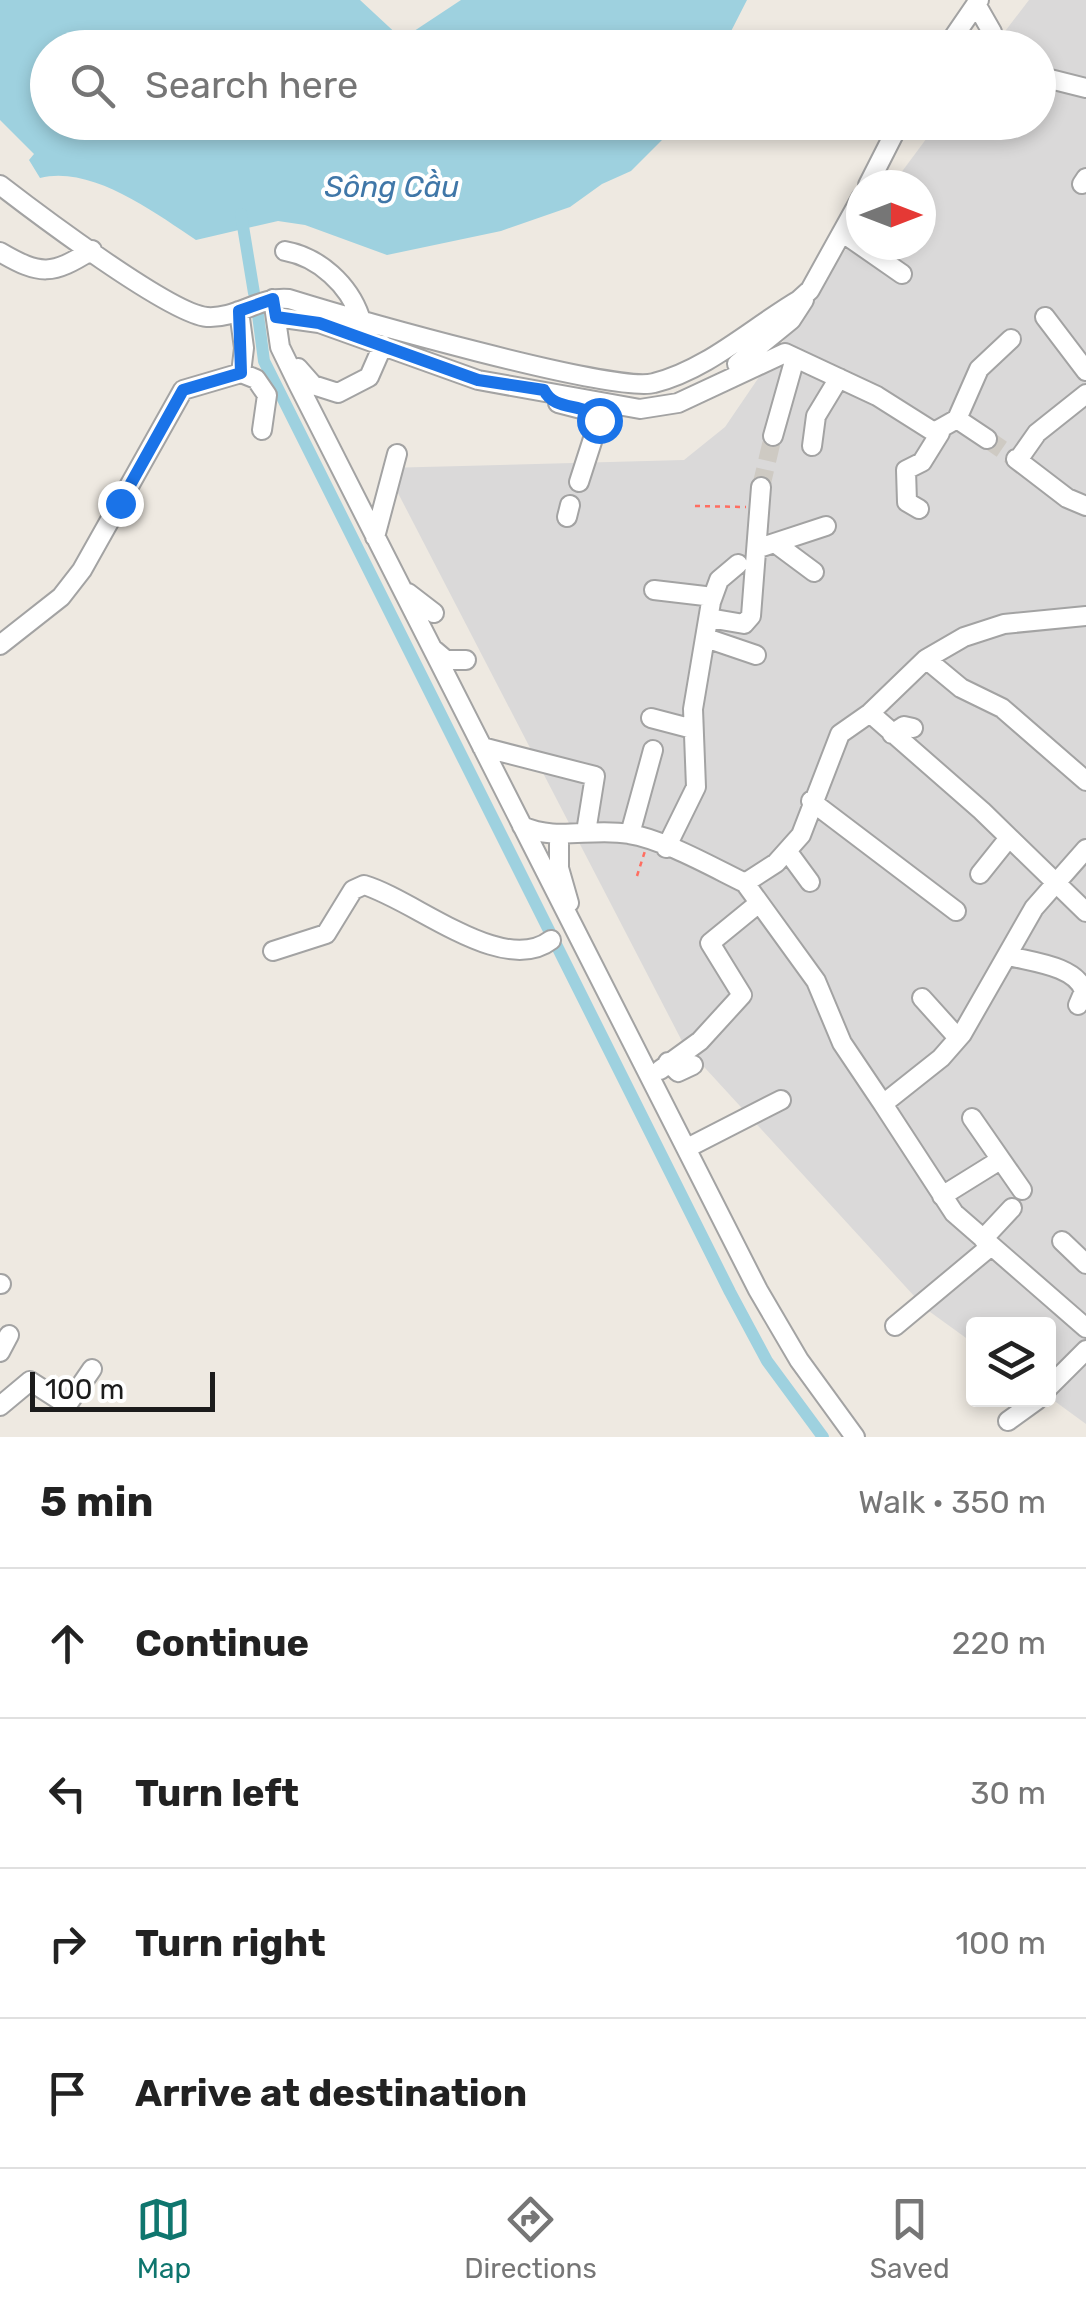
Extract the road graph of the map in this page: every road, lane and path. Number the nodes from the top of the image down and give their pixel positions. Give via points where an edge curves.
1 (977, 2) edge
2 (958, 30) edge
3 (987, 30) edge
4 (1056, 80) edge
5 (1086, 88) edge
6 (891, 140) edge
7 (876, 170) edge
8 (0, 185) edge
9 (846, 230) edge
10 (92, 250) junction
11 (285, 251) dead end
12 (0, 252) edge
13 (888, 260) edge
14 (902, 274) dead end
15 (810, 290) junction
16 (275, 308) junction
17 (239, 311) junction
18 (360, 317) junction
19 (1045, 317) dead end
20 (1010, 339) dead end
21 (384, 345) junction
22 (284, 354) junction
23 (795, 358) junction
24 (242, 362) junction
25 (1086, 371) edge
26 (839, 378) junction
27 (544, 390) junction
28 (697, 394) junction
29 (1086, 394) edge
30 (957, 419) junction
31 (262, 430) dead end
32 (940, 432) junction
33 (774, 436) tunnel mouth
34 (987, 439) tunnel mouth
35 (812, 446) dead end
36 (396, 454) dead end
37 (579, 482) dead end
38 (761, 486) tunnel mouth
39 (694, 506) dead end
40 (1086, 506) edge
41 (758, 507) junction
42 (919, 509) dead end
43 (826, 526) dead end
44 (375, 537) junction
45 (767, 546) junction
46 (738, 564) dead end
47 (814, 572) dead end
48 (403, 590) junction
49 (654, 590) dead end
50 (710, 610) junction
51 (434, 613) dead end
52 (1086, 616) edge
53 (706, 638) junction
54 (0, 645) edge
55 (432, 649) junction
56 (756, 655) dead end
57 (926, 659) junction
58 (466, 660) dead end
59 (870, 712) junction
60 (650, 718) dead end
61 (693, 728) junction
62 (913, 728) dead end
63 (892, 734) junction
64 (482, 747) junction
65 (653, 750) dead end
66 (1086, 781) edge
67 (811, 800) junction
68 (522, 826) junction
69 (586, 832) junction
70 (560, 835) junction
71 (639, 837) junction
72 (1008, 839) junction
73 (666, 848) junction
74 (1086, 849) edge
75 (788, 852) junction
76 (980, 874) dead end
77 (637, 876) dead end
78 (810, 882) dead end
79 (744, 884) junction
80 (1055, 886) junction
81 (759, 903) junction
82 (956, 911) dead end
83 (1086, 912) edge
84 (563, 931) junction
85 (274, 951) dead end
86 (1009, 956) junction
87 (922, 998) dead end
88 (1078, 1004) dead end
89 (958, 1038) junction
90 (630, 1040) junction
91 (693, 1065) dead end
92 (664, 1066) junction
93 (781, 1100) dead end
94 (883, 1104) junction
95 (972, 1118) dead end
96 (671, 1121) junction
97 (695, 1144) junction
98 (1000, 1160) junction
99 (702, 1183) junction
100 (1022, 1190) dead end
101 (942, 1196) junction
102 (1012, 1208) dead end
103 (1062, 1241) dead end
104 (987, 1243) junction
105 (1083, 1256) edge
106 (895, 1326) dead end
107 (1086, 1328) edge
108 (1086, 1350) edge
109 (92, 1370) dead end
110 (1056, 1380) edge
111 (0, 1406) edge
112 (1027, 1407) edge
113 (1008, 1421) dead end
114 (855, 1437) edge

1 - 2 street
1 - 3 street
4 - 5 street
6 - 7 street
8 - 10 street
9 - 15 street
10 - 12 street via 62,269 38,271
10 - 17 street via 196,315
11 - 18 street via 302,254 352,293
13 - 14 street
15 - 18 street via 690,369 648,385 557,369
15 - 28 street via 791,320
16 - 17 street
16 - 18 street
16 - 21 street
16 - 22 street
17 - 24 street
19 - 25 street
20 - 30 street via 979,370
21 - 22 street via 368,377 338,393 312,385
21 - 27 street via 478,380
22 - 44 street
23 - 26 street
23 - 28 street via 780,354
23 - 33 street
24 - 31 street via 267,395
24 - 54 street via 183,390 82,570 61,597
26 - 32 street
26 - 35 street via 816,416
27 - 28 street via 640,409
27 - 37 street via 555,403 593,412 599,420
29 - 40 street via 1037,433 1017,459
30 - 32 street
30 - 34 street
32 - 42 street via 922,462 906,470 907,502
36 - 44 street
38 - 41 street
39 - 41 path
41 - 45 street
43 - 45 street
44 - 48 street
45 - 47 street
45 - 50 street via 748,623
46 - 50 street via 719,580
48 - 51 street
48 - 55 street
49 - 50 street via 705,596
50 - 53 street
52 - 57 street via 994,627
53 - 56 street
53 - 61 street
55 - 58 street via 446,660
55 - 64 street
57 - 59 street
57 - 66 street via 961,688 1002,708
59 - 63 street
59 - 67 street via 840,734
60 - 61 street
61 - 73 street via 696,786
62 - 63 street
63 - 72 street
64 - 68 street
64 - 69 street via 594,776
65 - 71 street
67 - 75 street via 801,835
67 - 82 street
68 - 70 street
68 - 84 street
69 - 70 street
69 - 71 street
70 - 84 street via 559,868 572,910
71 - 73 street
71 - 77 path
72 - 76 street
72 - 80 street
73 - 79 street
74 - 80 street
75 - 78 street
75 - 79 street
79 - 81 street
80 - 83 street
80 - 86 street via 1034,908
81 - 92 street via 710,943 742,995 700,1041
81 - 94 street via 816,981 842,1042
84 - 85 street via 530,950 494,949 364,885 353,890 326,934
84 - 90 street
86 - 88 street via 1080,982
86 - 89 street
87 - 89 street
89 - 94 street
90 - 92 street
90 - 96 street
91 - 92 street via 678,1072
92 - 96 street
93 - 97 street
94 - 101 street
95 - 98 street
96 - 97 street
96 - 99 street
97 - 99 street
98 - 100 street
98 - 101 street
99 - 114 street via 773,1318
101 - 104 street
102 - 104 street
103 - 105 street
104 - 106 street
104 - 107 street
108 - 110 street
109 - 111 street via 70,1402 30,1381
112 - 113 street

